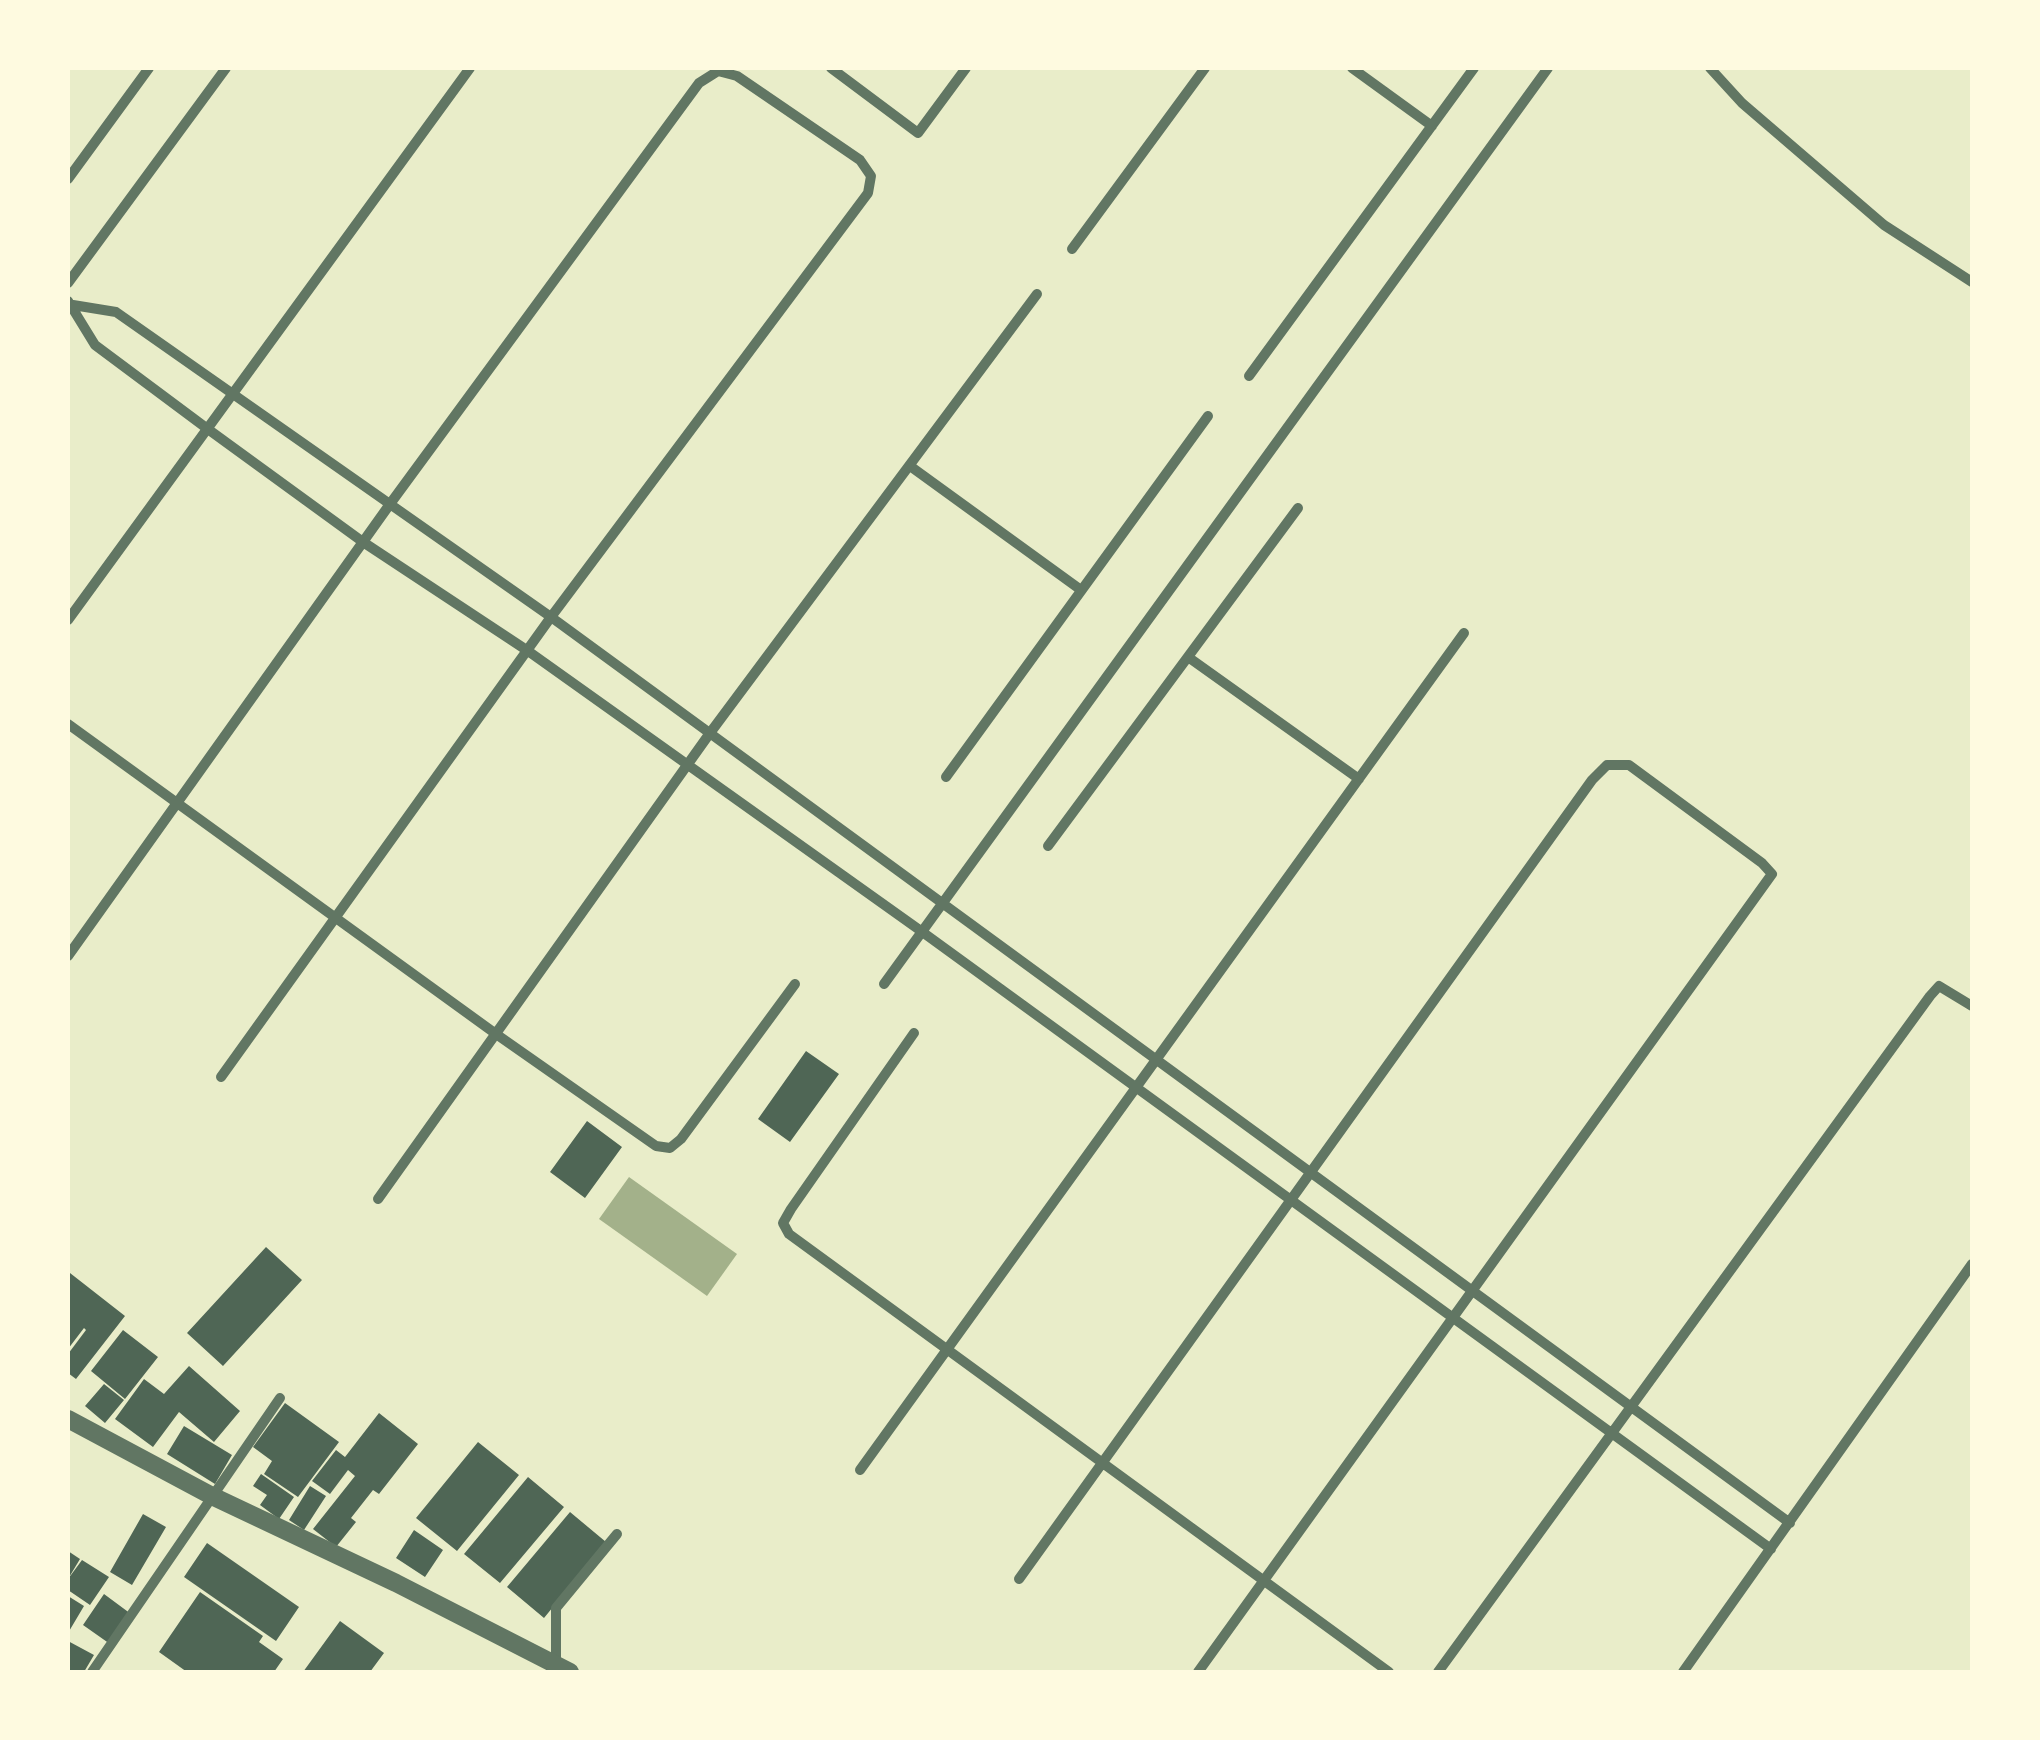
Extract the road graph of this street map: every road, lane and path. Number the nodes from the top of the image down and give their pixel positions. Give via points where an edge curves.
1 (149, 68) edge
2 (226, 68) edge
3 (470, 68) edge
4 (832, 68) edge
5 (966, 68) edge
6 (1205, 68) edge
7 (1352, 68) edge
8 (1474, 68) edge
9 (1548, 68) edge
10 (1710, 68) edge
11 (1432, 126) junction
12 (68, 179) edge
13 (1072, 249) dead end
14 (1972, 282) edge
15 (68, 283) edge
16 (1037, 294) dead end
17 (70, 303) edge
18 (1250, 376) dead end
19 (232, 394) junction
20 (1208, 416) dead end
21 (205, 427) junction
22 (910, 466) junction
23 (390, 504) junction
24 (1298, 508) dead end
25 (364, 542) junction
26 (1081, 590) junction
27 (551, 618) junction
28 (68, 620) edge
29 (1464, 634) dead end
30 (528, 651) junction
31 (1188, 657) junction
32 (68, 724) edge
33 (710, 733) junction
34 (688, 767) junction
35 (946, 776) dead end
36 (1359, 779) junction
37 (178, 803) junction
38 (1048, 846) dead end
39 (942, 902) junction
40 (335, 918) junction
41 (920, 931) junction
42 (68, 956) edge
43 (795, 984) dead end
44 (884, 984) dead end
45 (1972, 1006) edge
46 (914, 1033) dead end
47 (496, 1034) junction
48 (1156, 1058) junction
49 (221, 1076) dead end
50 (1136, 1088) junction
51 (1310, 1172) junction
52 (378, 1199) dead end
53 (1290, 1200) junction
54 (1972, 1264) edge
55 (1472, 1290) junction
56 (1453, 1318) junction
57 (946, 1350) junction
58 (280, 1398) dead end
59 (1630, 1406) junction
60 (68, 1419) edge
61 (1611, 1433) junction
62 (1102, 1463) junction
63 (860, 1470) dead end
64 (209, 1499) junction
65 (1790, 1523) junction
66 (616, 1534) dead end
67 (1771, 1549) junction
68 (1018, 1578) dead end
69 (1264, 1582) junction
70 (551, 1666) edge
71 (92, 1672) edge
72 (1198, 1672) edge
73 (1388, 1672) edge
74 (1438, 1672) edge
75 (1683, 1672) edge

1 - 12 street
2 - 15 street
3 - 19 street
4 - 5 street via 918,133
6 - 13 street
7 - 11 street
8 - 11 street
9 - 39 street
10 - 14 street via 1884,226
11 - 18 street
16 - 22 street
17 - 19 street via 116,312
17 - 21 street via 95,345
19 - 21 street
19 - 23 street
20 - 26 street
21 - 25 street
21 - 28 street
22 - 26 street
22 - 33 street
23 - 25 street
23 - 27 street
23 - 27 street via 699,83 718,71 737,76 860,160 871,176 868,193
24 - 31 street
25 - 30 street
25 - 37 street
26 - 35 street
27 - 30 street
27 - 33 street
29 - 36 street
30 - 34 street
30 - 40 street
31 - 36 street
31 - 38 street
32 - 37 street
33 - 34 street
33 - 39 street
34 - 41 street
34 - 47 street
36 - 48 street
37 - 40 street
37 - 42 street
39 - 41 street
39 - 48 street
40 - 47 street
40 - 49 street
41 - 44 street
41 - 50 street
43 - 47 street via 670,1148 656,1146
45 - 59 street via 1939,986
46 - 57 street via 783,1223
47 - 52 street
48 - 50 street
48 - 51 street
50 - 53 street
50 - 57 street
51 - 53 street
51 - 55 street
51 - 55 street via 1580,796 1607,765 1629,765 1772,874
53 - 56 street
53 - 62 street
54 - 65 street
55 - 56 street
55 - 59 street
56 - 61 street
56 - 69 street
57 - 62 street
57 - 63 street
58 - 64 street
59 - 61 street
59 - 65 street
60 - 64 street
61 - 67 street
61 - 74 street
62 - 68 street
62 - 69 street
64 - 70 street via 413,1591
64 - 71 street
65 - 67 street
66 - 70 street via 556,1608
67 - 75 street
69 - 72 street
69 - 73 street

